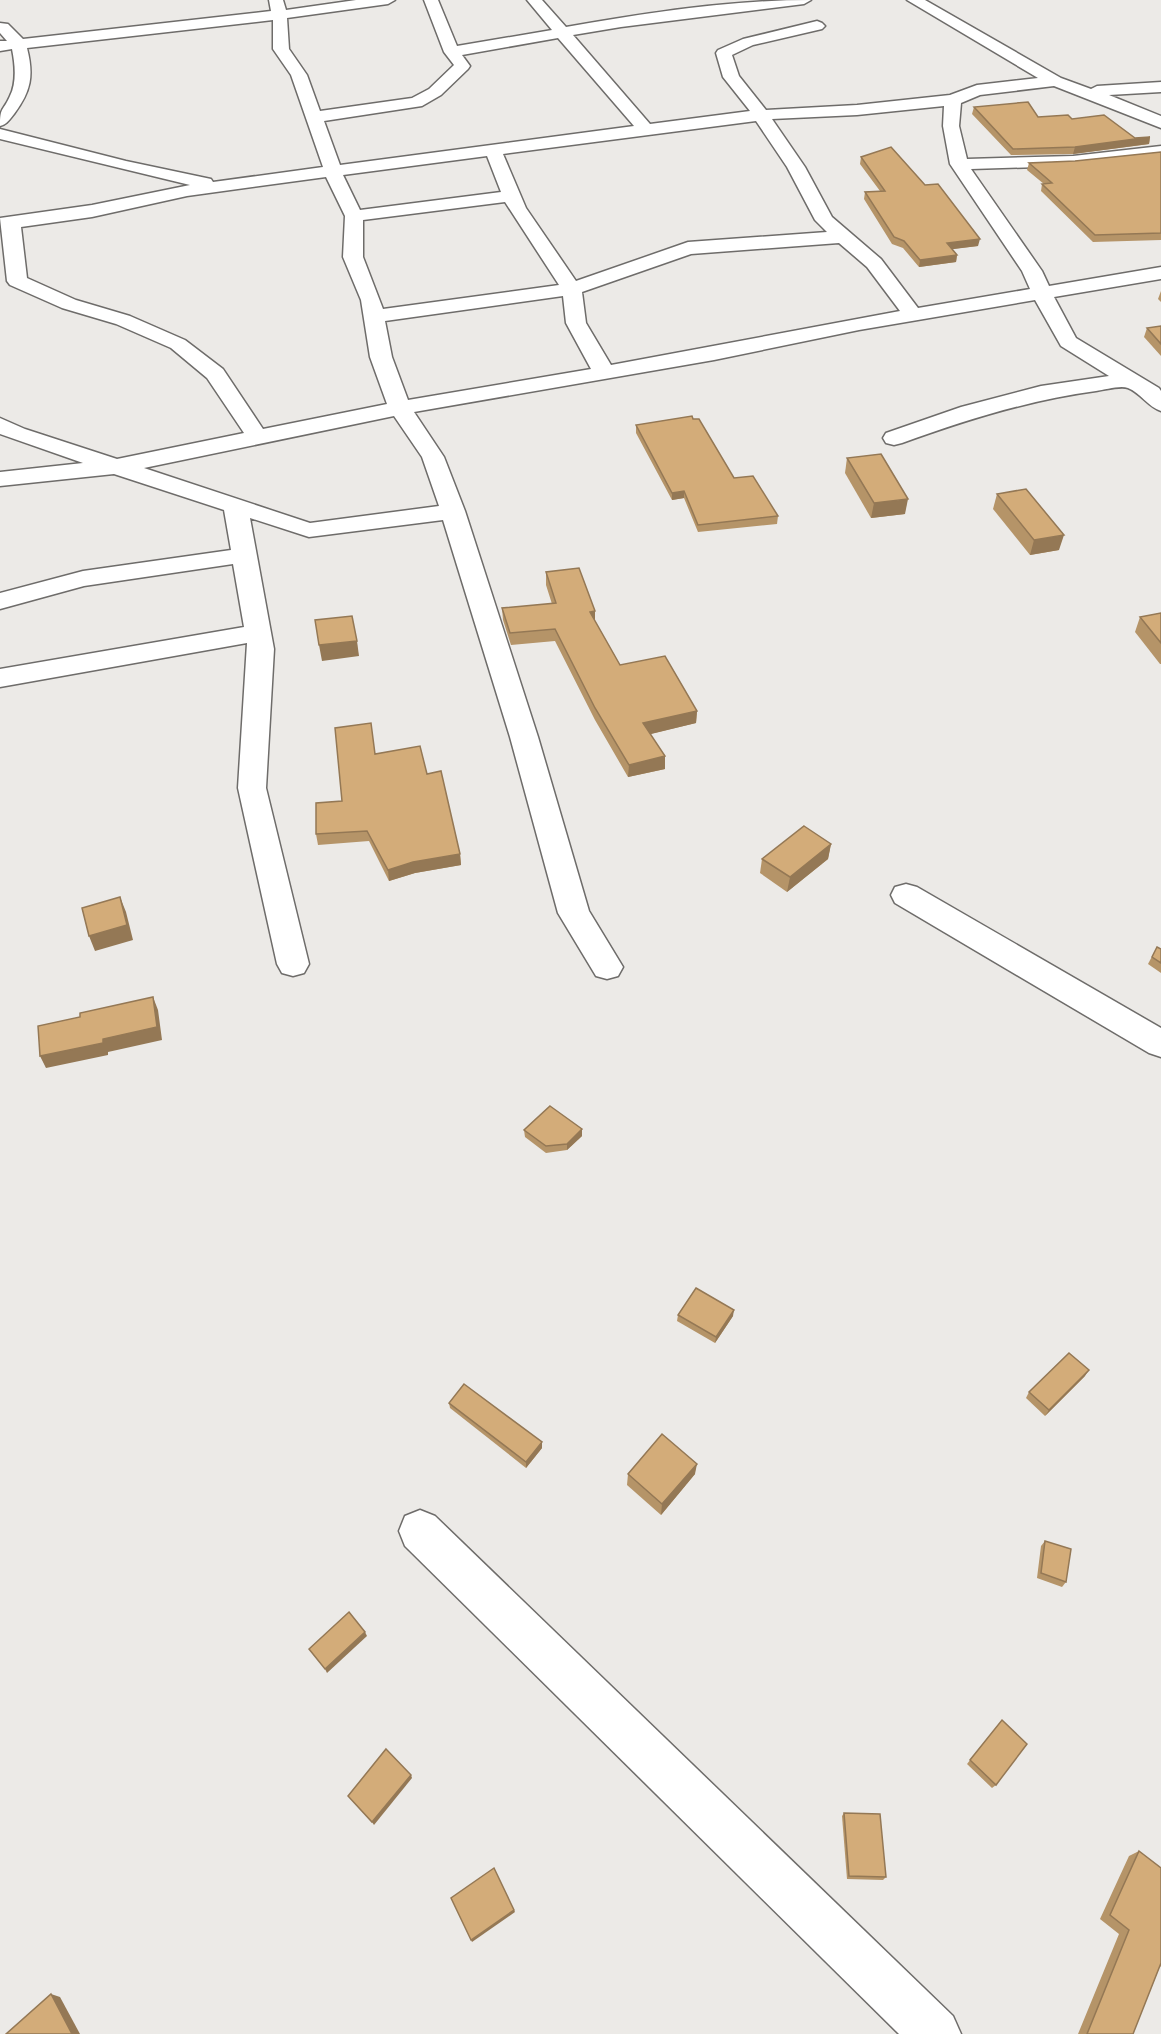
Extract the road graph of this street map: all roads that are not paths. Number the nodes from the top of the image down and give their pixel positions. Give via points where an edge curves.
1 (388, 0) edge
2 (431, 0) edge
3 (534, 0) edge
4 (804, 0) edge
5 (914, 0) edge
6 (278, 8) edge
7 (0, 23) edge
8 (817, 26) dead end
9 (562, 33) junction
10 (18, 43) junction
11 (0, 46) edge
12 (452, 52) junction
13 (1055, 81) junction
14 (1161, 87) edge
15 (1085, 92) junction
16 (953, 100) junction
17 (761, 116) junction
18 (313, 118) junction
19 (0, 121) edge
20 (1161, 123) edge
21 (647, 131) junction
22 (0, 134) edge
23 (493, 150) junction
24 (1161, 151) edge
25 (959, 164) junction
26 (333, 171) junction
27 (222, 186) junction
28 (512, 196) junction
29 (354, 216) junction
30 (6, 223) edge
31 (843, 237) junction
32 (1161, 273) edge
33 (572, 289) junction
34 (1042, 295) junction
35 (913, 315) junction
36 (374, 316) junction
37 (603, 371) junction
38 (1129, 380) junction
39 (1158, 396) edge
40 (400, 408) junction
41 (0, 425) edge
42 (258, 438) junction
43 (894, 438) dead end
44 (121, 466) junction
45 (0, 479) edge
46 (235, 504) junction
47 (453, 512) junction
48 (244, 555) junction
49 (0, 601) edge
50 (258, 633) junction
51 (0, 678) edge
52 (906, 895) dead end
53 (293, 964) dead end
54 (607, 967) dead end
55 (1161, 1044) edge
56 (420, 1531) dead end
57 (935, 2034) edge

1 - 6 street
2 - 12 street
3 - 9 street
4 - 9 street
5 - 13 street
6 - 10 street
6 - 18 street via 281,49 299,75
7 - 10 street
8 - 17 street via 748,42 724,53 731,77
9 - 12 street
9 - 21 street
10 - 11 street
10 - 19 street via 24,67 19,96
12 - 18 street via 462,66 435,92 416,102
13 - 15 street
13 - 16 street via 977,90
14 - 15 street
15 - 20 street
16 - 17 street
16 - 25 street via 951,126
17 - 21 street
17 - 31 street via 796,167 824,220
18 - 26 street
21 - 23 street
22 - 27 street
23 - 26 street
23 - 28 street
24 - 25 street via 1073,161
25 - 34 street via 1032,271
26 - 27 street
26 - 29 street
27 - 30 street
28 - 29 street
28 - 33 street
29 - 36 street via 353,257
30 - 42 street via 17,281 178,344 214,374
31 - 33 street via 688,248
31 - 35 street via 874,263
32 - 34 street
33 - 36 street
33 - 37 street via 576,323
34 - 35 street
34 - 38 street via 1068,342
35 - 37 street via 714,354
36 - 40 street via 381,357
37 - 40 street
38 - 39 street
38 - 43 street via 1049,391 969,412
40 - 42 street
40 - 47 street via 433,457
41 - 44 street via 16,434
42 - 44 street
44 - 45 street
44 - 46 street
46 - 47 street via 309,530
46 - 48 street
47 - 54 street via 574,913
48 - 49 street via 83,579
48 - 50 street
50 - 51 street
50 - 53 street via 261,649 252,788
52 - 55 street
56 - 57 street

